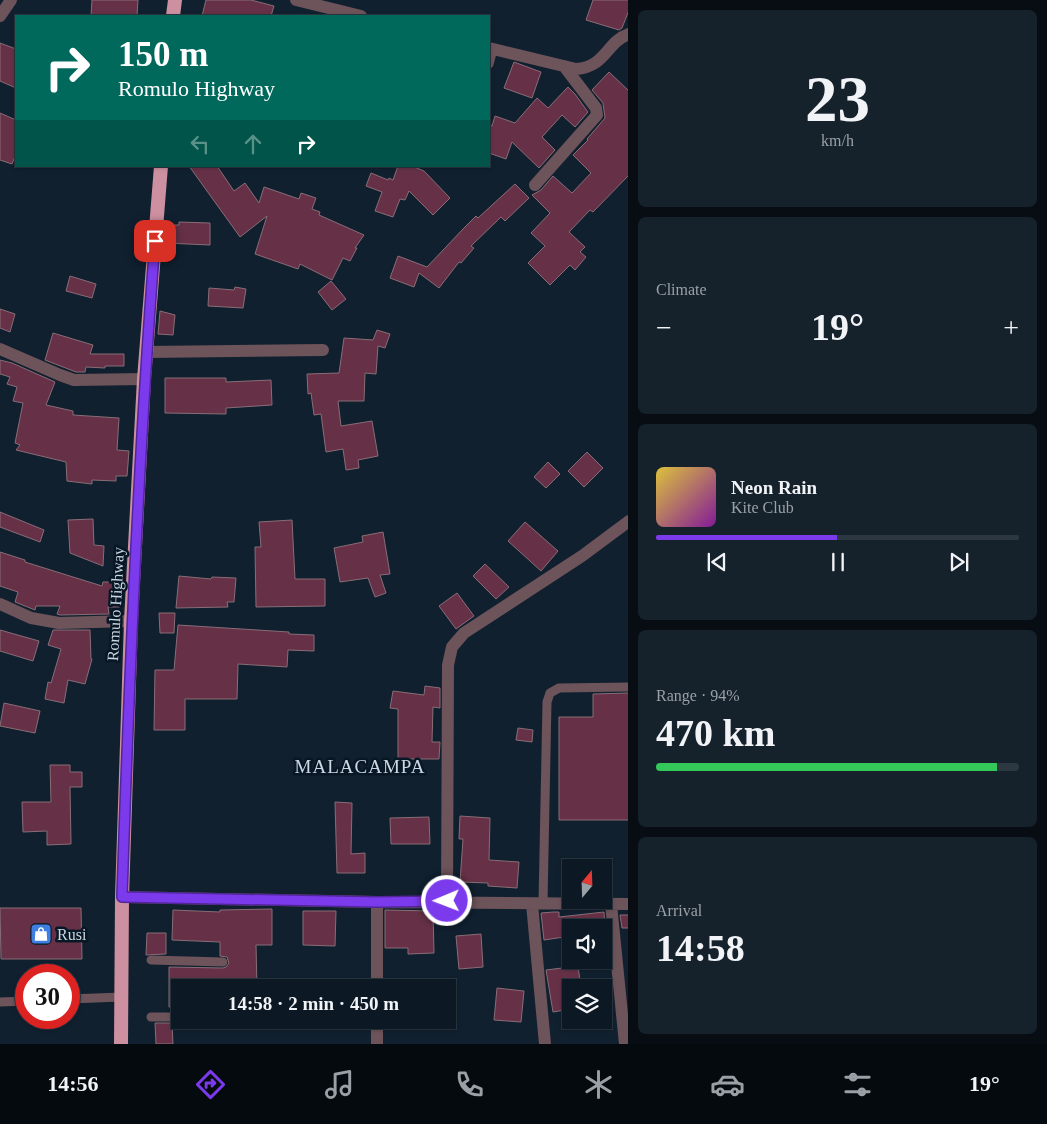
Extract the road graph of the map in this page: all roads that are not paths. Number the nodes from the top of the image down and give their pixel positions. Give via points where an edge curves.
1 (11, 0) edge
2 (174, 0) edge
3 (296, 0) edge
4 (173, 15) edge
5 (357, 15) edge
6 (0, 16) edge
7 (628, 34) edge
8 (491, 49) edge
9 (564, 66) junction
10 (161, 167) edge
11 (534, 185) dead end
12 (0, 349) edge
13 (323, 350) dead end
14 (146, 352) junction
15 (144, 380) junction
16 (628, 521) edge
17 (0, 604) edge
18 (131, 621) junction
19 (628, 687) edge
20 (122, 897) junction
21 (447, 901) junction
22 (377, 902) junction
23 (537, 904) junction
24 (562, 904) edge
25 (612, 904) edge
26 (628, 904) edge
27 (612, 909) edge
28 (151, 960) dead end
29 (223, 962) dead end
30 (377, 979) edge
31 (122, 997) junction
32 (80, 999) edge
33 (15, 1001) edge
34 (0, 1002) edge
35 (151, 1017) dead end
36 (171, 1017) edge
37 (377, 1029) edge
38 (121, 1044) edge
39 (377, 1044) edge
40 (546, 1044) edge
41 (625, 1044) edge

1 - 6 street
2 - 4 highway
3 - 5 street
7 - 9 street via 622,36 596,63 576,69
8 - 9 street
9 - 11 street via 596,108 597,115
10 - 14 highway, Romulo Highway
12 - 15 street via 74,380
13 - 14 street
14 - 15 highway, Romulo Highway
15 - 18 highway, Romulo Highway
16 - 21 street via 582,556 464,633 452,647 448,665
17 - 18 street via 31,618 59,623
18 - 20 highway, Romulo Highway
19 - 23 lane via 559,688 550,693
20 - 22 street
20 - 31 highway, Romulo Highway
21 - 22 street
21 - 23 street
22 - 30 street
23 - 24 street
23 - 40 street
25 - 26 street
27 - 41 street
28 - 29 lane
31 - 32 lane
31 - 38 highway, Romulo Highway
33 - 34 lane
35 - 36 lane
37 - 39 street

